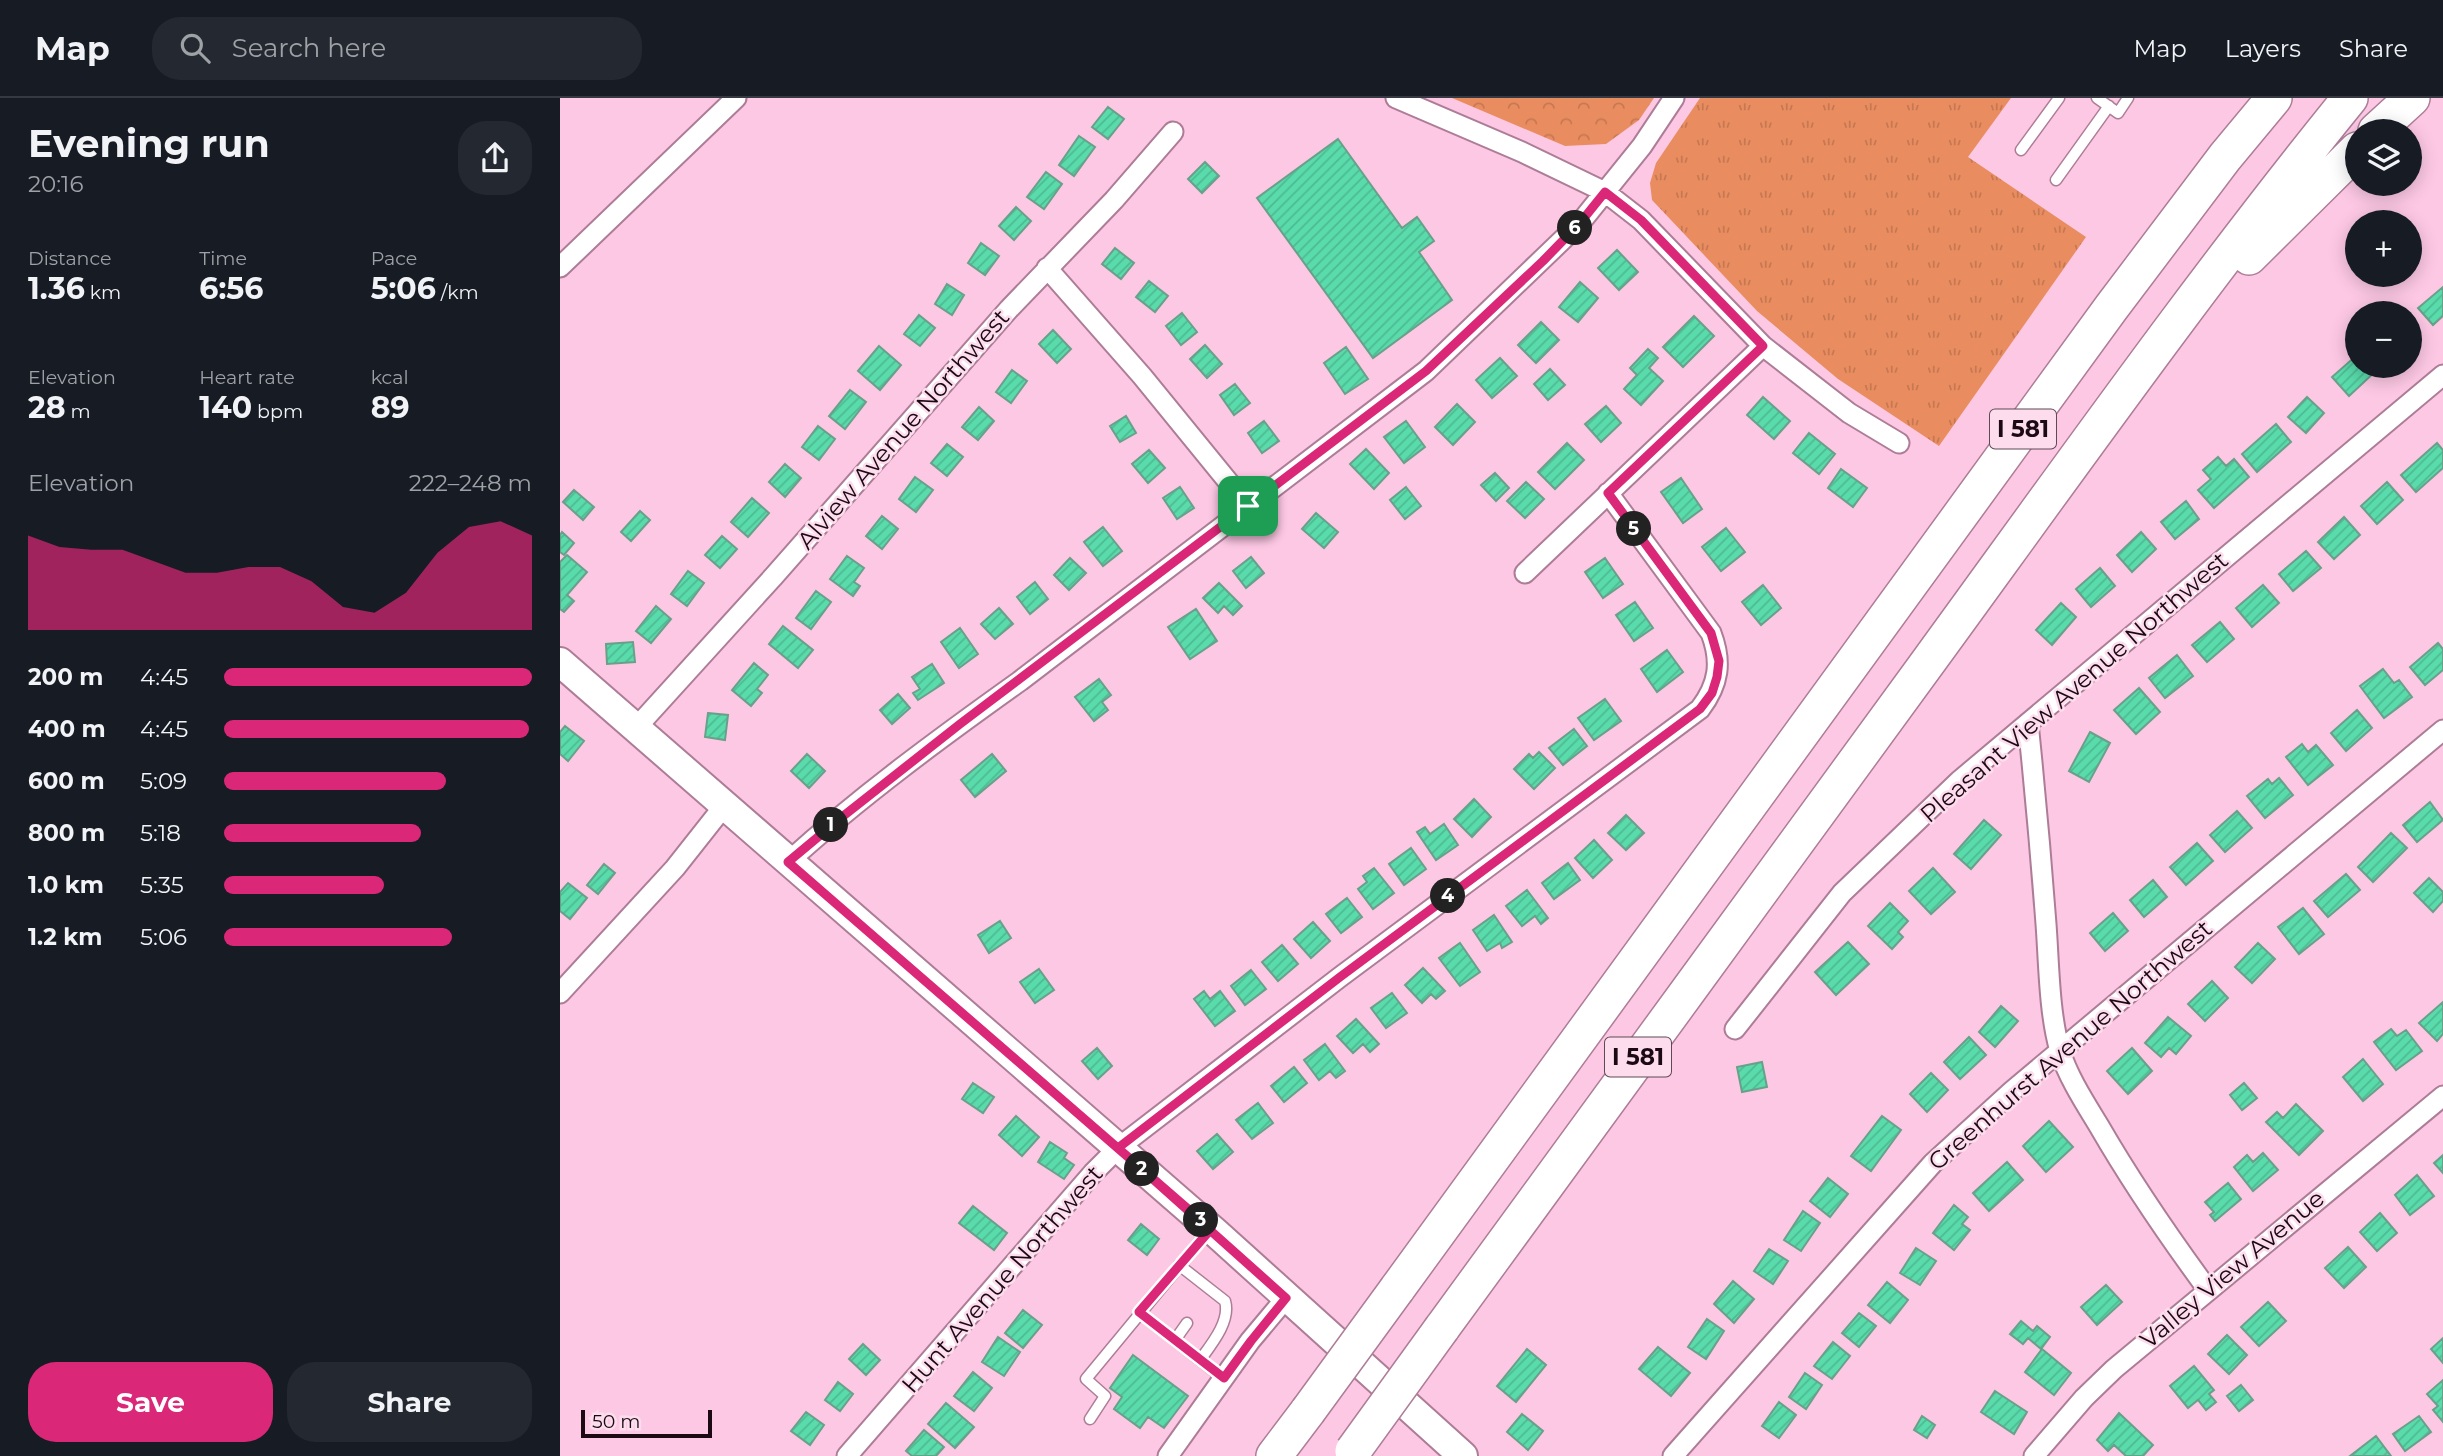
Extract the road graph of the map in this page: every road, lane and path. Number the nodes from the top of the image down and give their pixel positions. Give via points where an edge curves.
1 (736, 98) edge
2 (1396, 98) edge
3 (1674, 98) edge
4 (2059, 98) edge
5 (2097, 98) edge
6 (2129, 98) edge
7 (2274, 98) edge
8 (2350, 98) edge
9 (2412, 98) edge
10 (2109, 106) junction
11 (2389, 119) edge
12 (1173, 132) dead end
13 (2021, 150) dead end
14 (2345, 162) edge
15 (2056, 180) dead end
16 (1605, 192) junction
17 (560, 267) edge
18 (1047, 268) junction
19 (2174, 325) junction
20 (1763, 346) junction
21 (2443, 374) edge
22 (1899, 443) dead end
23 (1608, 493) junction
24 (1248, 506) junction
25 (1525, 573) dead end
26 (560, 662) edge
27 (2028, 723) junction
28 (635, 729) junction
29 (2443, 730) edge
30 (724, 806) junction
31 (788, 862) junction
32 (560, 993) edge
33 (1735, 1029) dead end
34 (2060, 1050) junction
35 (2443, 1096) edge
36 (1118, 1148) junction
37 (1211, 1229) junction
38 (1179, 1265) junction
39 (2208, 1290) junction
40 (1286, 1298) junction
41 (1139, 1312) junction
42 (1187, 1323) dead end
43 (1174, 1340) junction
44 (1200, 1360) junction
45 (1224, 1378) junction
46 (1090, 1419) dead end
47 (1351, 1453) edge
48 (847, 1456) edge
49 (1168, 1456) edge
50 (1274, 1456) edge
51 (1463, 1456) edge
52 (1673, 1456) edge
53 (2034, 1456) edge

1 - 17 street
2 - 16 street
3 - 16 street
4 - 13 lane
5 - 10 lane
6 - 10 lane via 2118,113
7 - 50 highway, I 581, bridge via 2111,308
8 - 19 highway, I 581
9 - 11 highway
10 - 15 lane
12 - 18 street, Alview Avenue Northwest
14 - 19 highway
16 - 20 street via 1641,220
16 - 24 street via 1543,261 1426,371
18 - 24 street
18 - 28 street, Alview Avenue Northwest
19 - 47 highway, I 581, bridge
20 - 22 street via 1849,413
20 - 23 street
21 - 27 street, Pleasant View Avenue Northwest
23 - 25 street
23 - 36 street, Hunt Avenue Northwest via 1711,633 1719,661 1712,693 1700,709
24 - 31 street via 960,724
26 - 28 main road
27 - 33 street, Pleasant View Avenue Northwest via 1959,781 1842,893
27 - 34 street
28 - 30 main road
29 - 34 street, Greenhurst Avenue Northwest
30 - 31 main road
30 - 32 street via 675,868
31 - 36 main road
34 - 39 street via 2118,1160
34 - 52 street, Greenhurst Avenue Northwest via 1933,1163
35 - 39 street, Valley View Avenue
36 - 37 main road
36 - 48 street, Hunt Avenue Northwest
37 - 38 lane
37 - 40 main road
38 - 41 lane
38 - 44 lane via 1227,1306 1223,1323
39 - 53 street, Valley View Avenue via 2114,1368
40 - 45 street
40 - 51 main road
41 - 43 lane
41 - 46 lane via 1086,1379 1105,1396
42 - 43 lane
43 - 44 lane
44 - 45 lane
45 - 49 street

